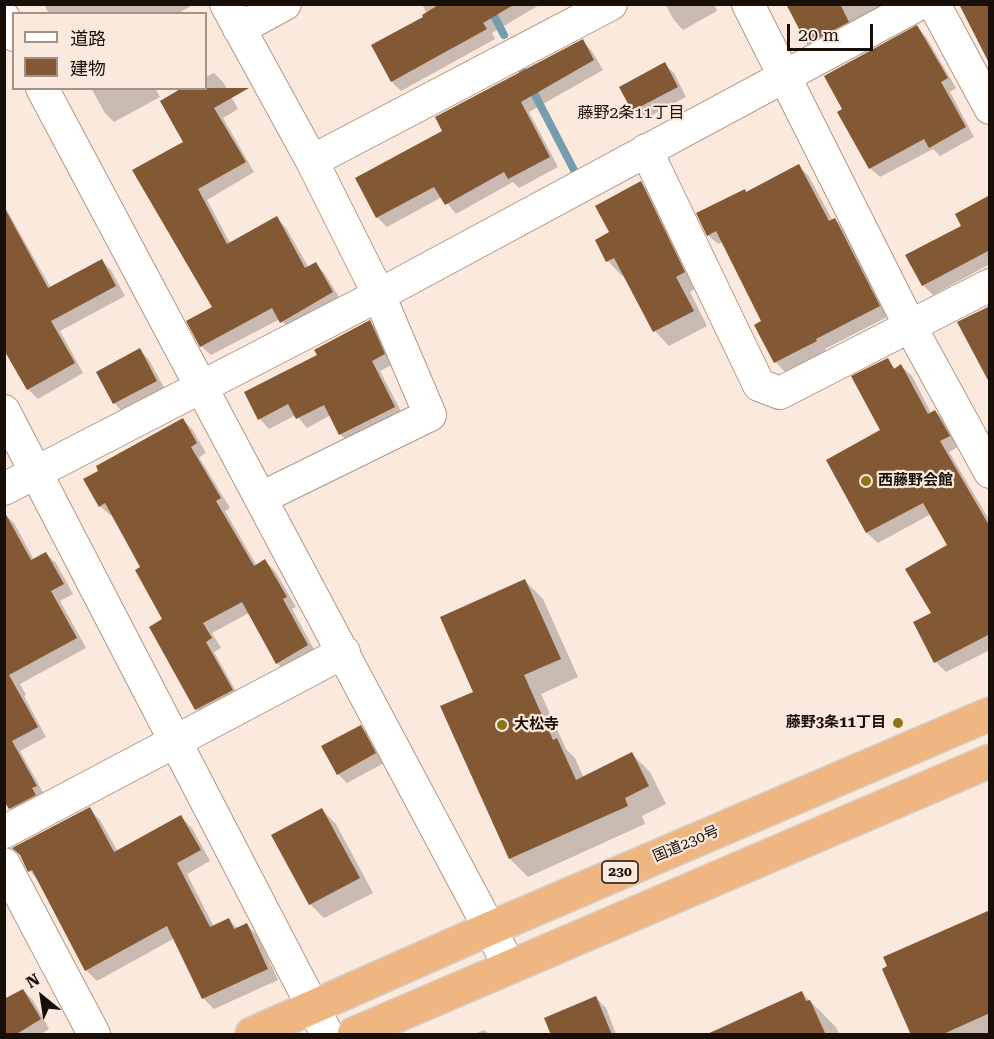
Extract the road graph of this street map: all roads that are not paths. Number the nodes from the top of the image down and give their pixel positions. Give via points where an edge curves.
1 (285, 4) edge
2 (611, 4) edge
3 (748, 4) edge
4 (919, 4) edge
5 (934, 4) edge
6 (232, 17) edge
7 (4, 18) edge
8 (12, 32) edge
9 (784, 78) junction
10 (43, 90) edge
11 (990, 108) edge
12 (646, 150) junction
13 (312, 161) junction
14 (990, 285) edge
15 (379, 296) junction
16 (910, 326) junction
17 (202, 386) junction
18 (4, 411) edge
19 (37, 472) junction
20 (990, 472) edge
21 (4, 489) edge
22 (261, 498) junction
23 (344, 652) junction
24 (990, 714) edge
25 (176, 740) junction
26 (990, 761) edge
27 (4, 832) edge
28 (4, 864) edge
29 (491, 928) junction
30 (510, 967) junction
31 (321, 1021) edge
32 (94, 1035) edge
33 (252, 1035) edge
34 (354, 1035) edge

1 - 6 street
2 - 13 street
3 - 9 street
4 - 9 street
5 - 11 street
6 - 13 street
7 - 8 street
9 - 12 street
9 - 16 street
10 - 17 street
12 - 15 street
12 - 16 street via 759,386 780,393
13 - 15 street
14 - 16 street
15 - 17 street
15 - 22 street via 430,415
16 - 20 street
17 - 19 street
17 - 22 street
18 - 19 street
19 - 21 street
19 - 25 street
22 - 23 street
23 - 25 street
23 - 29 street
24 - 29 highway, 国道230号 / 230
25 - 27 street
25 - 31 street
26 - 30 highway
28 - 32 street
29 - 30 street
29 - 31 highway, 国道230号 / 230
30 - 34 highway
31 - 33 highway, 国道230号 / 230

